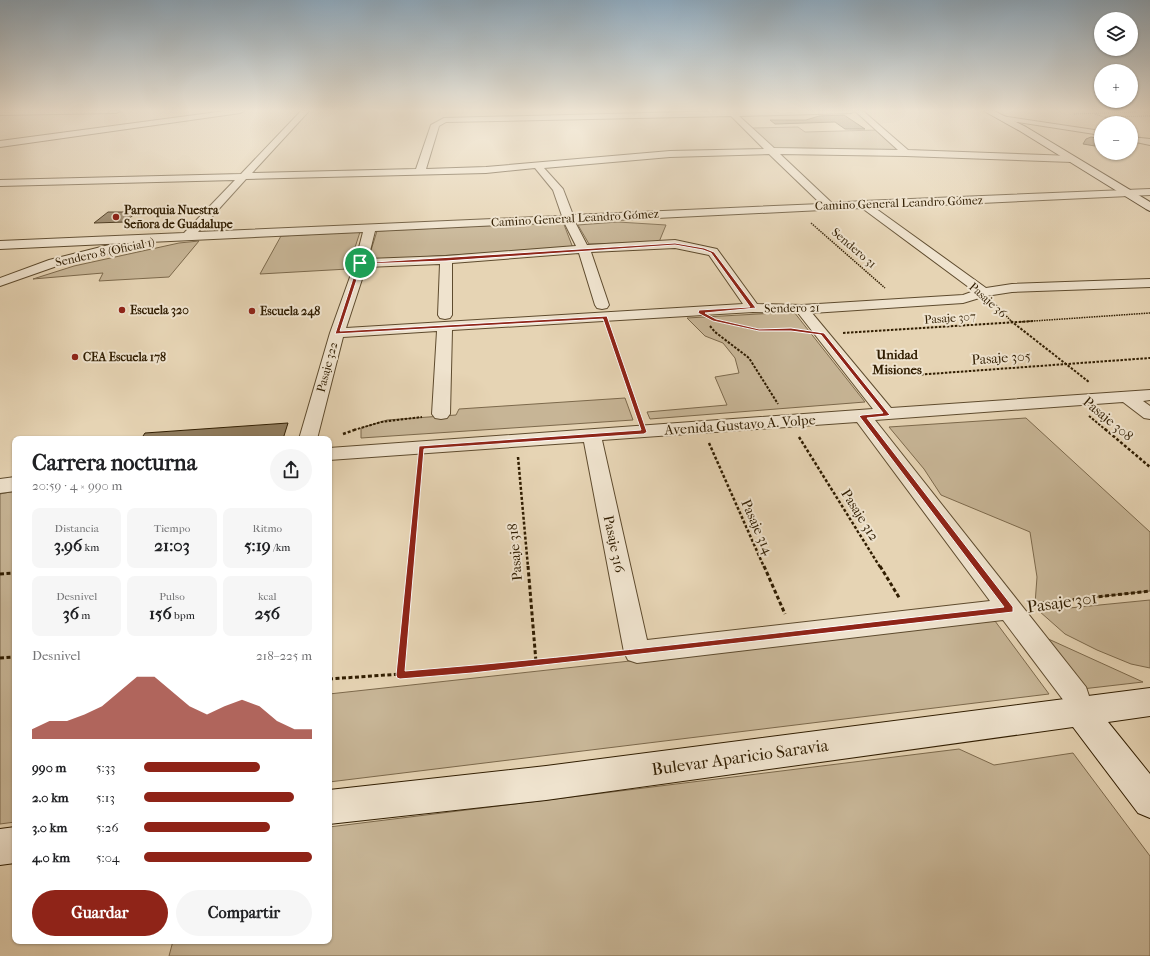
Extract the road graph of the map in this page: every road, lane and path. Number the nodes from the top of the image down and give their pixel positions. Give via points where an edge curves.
1 (264, 156) edge
2 (425, 156) edge
3 (652, 156) edge
4 (776, 156) edge
5 (978, 156) edge
6 (1066, 156) edge
7 (1072, 159) junction
8 (538, 166) junction
9 (420, 172) junction
10 (245, 177) junction
11 (0, 183) edge
12 (1150, 192) edge
13 (1126, 193) junction
14 (863, 204) junction
15 (829, 206) junction
16 (794, 207) junction
17 (1150, 207) edge
18 (684, 212) junction
19 (569, 218) junction
20 (678, 223) dead end
21 (370, 227) junction
22 (188, 236) junction
23 (74, 241) junction
24 (0, 245) edge
25 (584, 250) junction
26 (68, 259) junction
27 (446, 260) junction
28 (360, 263) junction
29 (0, 282) edge
30 (1150, 283) edge
31 (983, 292) junction
32 (902, 303) junction
33 (754, 308) junction
34 (802, 308) junction
35 (604, 311) junction
36 (699, 312) junction
37 (1150, 313) edge
38 (445, 321) junction
39 (1012, 322) junction
40 (337, 333) junction
41 (822, 334) junction
42 (1150, 358) edge
43 (1066, 364) junction
44 (853, 372) junction
45 (1150, 395) edge
46 (1119, 397) junction
47 (1071, 401) junction
48 (441, 414) joint
49 (1150, 414) edge
50 (887, 415) junction
51 (862, 416) junction
52 (790, 422) junction
53 (703, 428) junction
54 (644, 432) junction
55 (309, 436) edge
56 (592, 436) junction
57 (340, 438) dead end
58 (516, 441) junction
59 (421, 448) junction
60 (332, 454) edge
61 (1150, 467) edge
62 (12, 484) edge
63 (0, 486) edge
64 (12, 573) edge
65 (0, 574) edge
66 (1150, 591) edge
67 (1010, 609) junction
68 (913, 620) junction
69 (794, 634) junction
70 (637, 652) junction
71 (12, 657) edge
72 (0, 658) edge
73 (536, 662) junction
74 (400, 675) junction
75 (332, 678) edge
76 (1150, 702) edge
77 (1080, 711) junction
78 (1150, 801) edge
79 (332, 807) edge
80 (12, 845) edge
81 (0, 847) edge

1 - 10 street
2 - 9 street
3 - 8 street
4 - 15 street
5 - 7 street
6 - 7 main road
7 - 13 main road
8 - 9 street
8 - 19 street via 558,189
9 - 10 street
10 - 11 street
10 - 22 street
12 - 13 street, Camino General Leandro Gómez
13 - 14 street, Camino General Leandro Gómez
13 - 17 main road
14 - 15 street, Camino General Leandro Gómez
14 - 31 street, Pasaje 36
15 - 16 street, Camino General Leandro Gómez
16 - 18 street, Camino General Leandro Gómez
16 - 32 path, Sendero 31
18 - 19 street, Camino General Leandro Gómez
18 - 20 street
19 - 21 street, Camino General Leandro Gómez
19 - 25 street
21 - 22 street, Camino General Leandro Gómez
21 - 28 street, Pasaje 322
22 - 23 street, Camino General Leandro Gómez
22 - 26 street, Sendero 8 (Oficial 1) via 108,249
23 - 24 street, Camino General Leandro Gómez
23 - 26 street via 77,245
25 - 27 street
25 - 33 street via 673,240 713,252
25 - 35 street
26 - 29 street, Sendero 8 (Oficial 1)
27 - 28 street
27 - 38 street
28 - 40 street, Pasaje 322
30 - 31 street, Sendero 21 via 1012,288
31 - 32 street, Sendero 21 via 963,299
31 - 39 path, Pasaje 36
32 - 34 street, Sendero 21
33 - 34 street, Sendero 21
33 - 36 street, Sendero 21
34 - 41 street
35 - 36 street, Sendero 21
35 - 38 street, Sendero 21
35 - 54 path
36 - 41 path, Pasaje 307 via 715,320 759,330 791,330
36 - 52 path, Pasaje 312 via 716,332 749,358
37 - 39 path, Pasaje 307
38 - 40 street, Sendero 21
38 - 48 street
39 - 41 path, Pasaje 307
39 - 43 path, Pasaje 36
40 - 55 street, Pasaje 322
41 - 44 street
42 - 43 path, Pasaje 305
43 - 44 path, Pasaje 305 via 915,375
43 - 46 path, Pasaje 36
44 - 50 street
45 - 46 street, Avenida Gustavo A. Volpe
46 - 47 street, Avenida Gustavo A. Volpe
46 - 49 street
47 - 50 street, Avenida Gustavo A. Volpe
47 - 61 path, Pasaje 308
48 - 57 path via 381,422 345,433
50 - 51 street, Avenida Gustavo A. Volpe
51 - 52 street, Avenida Gustavo A. Volpe
51 - 67 street
52 - 53 street, Avenida Gustavo A. Volpe
52 - 68 path, Pasaje 312
53 - 54 street, Avenida Gustavo A. Volpe
53 - 69 path, Pasaje 314
54 - 56 street, Avenida Gustavo A. Volpe
56 - 58 street, Avenida Gustavo A. Volpe
56 - 70 street, Pasaje 316
58 - 59 street, Avenida Gustavo A. Volpe
58 - 73 path, Pasaje 318
59 - 60 street, Avenida Gustavo A. Volpe
59 - 74 path
62 - 63 street
64 - 65 path
66 - 67 path, Pasaje 301
67 - 68 street, Pasaje 301
67 - 77 street via 1076,696
68 - 69 street, Pasaje 301
69 - 70 street, Pasaje 301
70 - 73 path
71 - 72 path
73 - 74 path
74 - 75 path
76 - 77 main road, Bulevar Aparicio Saravia
77 - 78 main road
77 - 79 main road, Bulevar Aparicio Saravia via 546,783
80 - 81 main road

